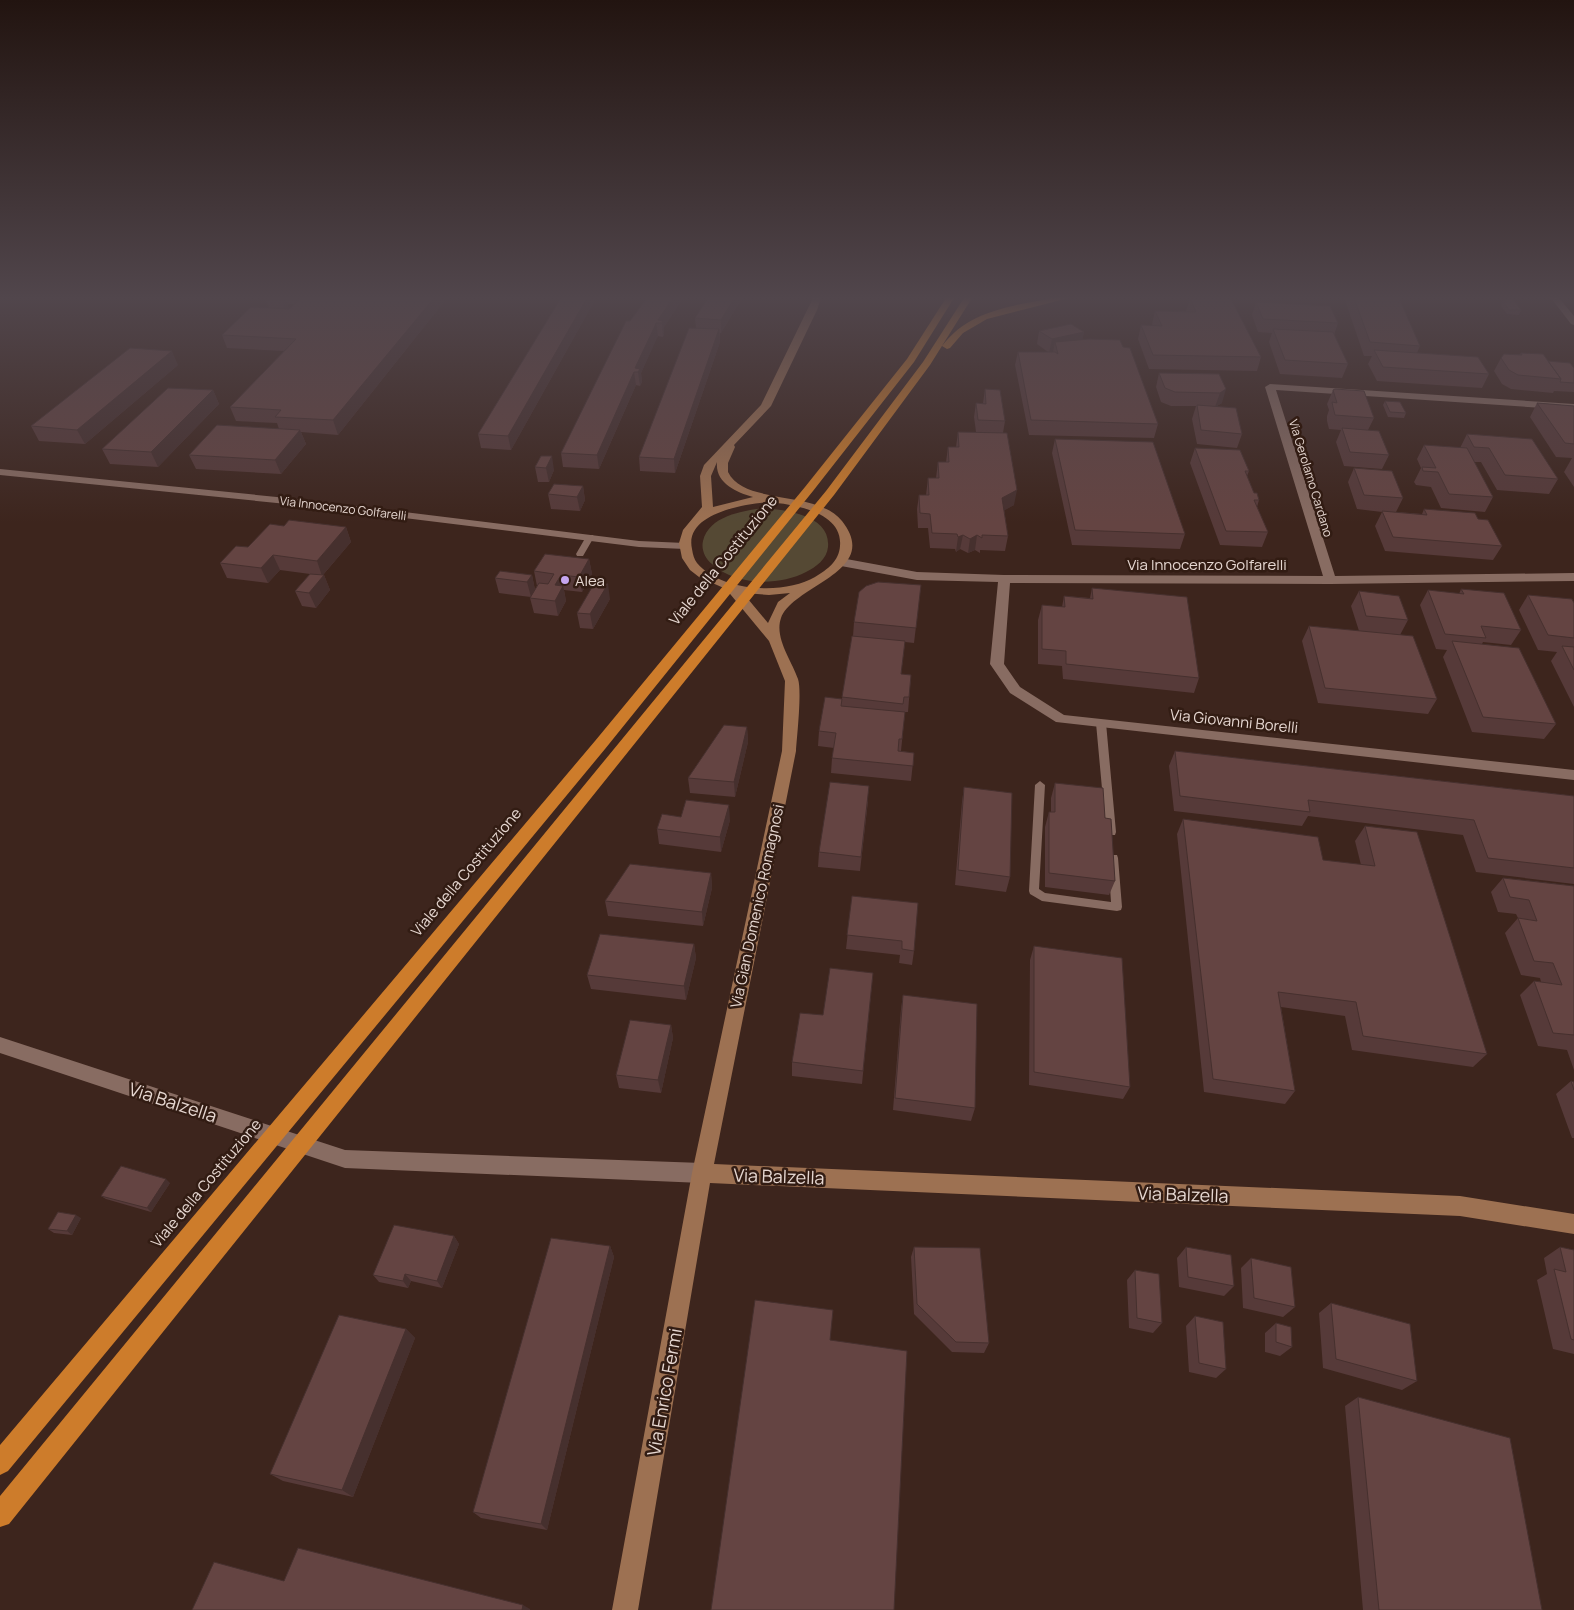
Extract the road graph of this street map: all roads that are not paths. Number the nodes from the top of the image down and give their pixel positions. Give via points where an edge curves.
1 (782, 373) edge
2 (901, 373) edge
3 (919, 373) edge
4 (1574, 407) edge
5 (732, 442) junction
6 (0, 472) edge
7 (770, 499) junction
8 (697, 521) junction
9 (590, 537) junction
10 (685, 546) junction
11 (580, 554) dead end
12 (841, 562) junction
13 (1574, 577) edge
14 (1004, 579) junction
15 (1330, 580) junction
16 (808, 584) junction
17 (731, 588) junction
18 (775, 640) junction
19 (1101, 723) junction
20 (1574, 775) edge
21 (1040, 785) dead end
22 (0, 1045) edge
23 (702, 1173) junction
24 (1574, 1224) edge
25 (0, 1463) edge
26 (0, 1515) edge
27 (625, 1610) edge

1 - 5 street via 758,417
2 - 25 highway, Viale della Costituzione via 600,745
3 - 26 highway via 830,493
4 - 15 street, Via Gerolamo Cardano via 1270,387
5 - 7 street via 721,465 729,482 746,492
5 - 8 street via 714,458 706,471 708,507
6 - 9 street, Via Innocenzo Golfarelli via 306,503
7 - 8 street via 728,504
7 - 12 street via 810,506 839,524 846,536
8 - 10 street via 686,537
9 - 10 street, Via Innocenzo Golfarelli
9 - 11 lane
10 - 17 street via 688,559 697,570
12 - 14 street, Via Innocenzo Golfarelli via 917,576
12 - 16 street via 828,575
13 - 15 street, Via Innocenzo Golfarelli
14 - 15 street, Via Innocenzo Golfarelli
14 - 19 street, Via Giovanni Borelli via 997,664 1014,690 1061,719
16 - 17 street via 783,590
16 - 18 street, Via Gian Domenico Romagnosi via 782,606 774,620
17 - 18 street, Via Gian Domenico Romagnosi
18 - 23 street, Via Gian Domenico Romagnosi via 792,681 789,751
19 - 20 street, Via Giovanni Borelli
19 - 21 lane via 1118,906 1042,897 1034,891
22 - 23 street, Via Balzella via 345,1159
23 - 24 street, Via Balzella via 1460,1206
23 - 27 street, Via Enrico Fermi

